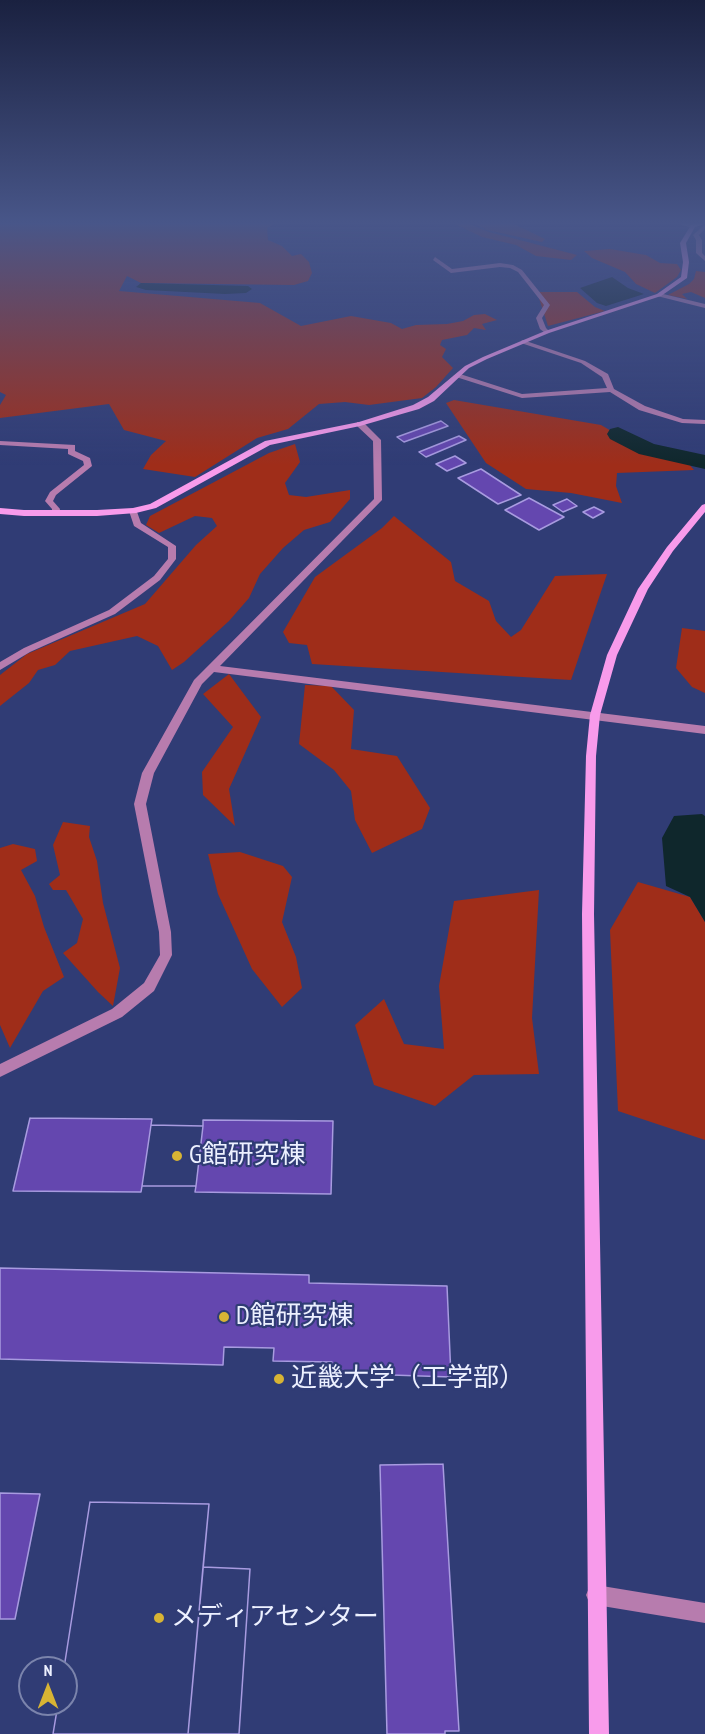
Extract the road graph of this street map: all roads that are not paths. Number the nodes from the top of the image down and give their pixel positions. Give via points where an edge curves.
1 (546, 303) edge
2 (635, 303) edge
3 (686, 303) edge
4 (705, 310) edge
5 (547, 332) junction
6 (523, 342) junction
7 (457, 376) junction
8 (610, 390) junction
9 (705, 422) edge
10 (360, 424) junction
11 (0, 443) edge
12 (705, 507) edge
13 (0, 511) edge
14 (133, 511) junction
15 (55, 514) junction
16 (0, 667) edge
17 (211, 668) junction
18 (595, 716) junction
19 (705, 730) edge
20 (0, 1071) edge
21 (596, 1595) junction
22 (705, 1613) edge
23 (599, 1734) edge

1 - 5 street via 539,318
2 - 5 street
3 - 4 street
5 - 6 street
6 - 7 street via 467,367
6 - 8 street via 583,362 605,376
7 - 8 street via 522,396
7 - 10 street via 416,407
8 - 9 street via 642,408 682,421
10 - 14 street via 268,443 161,502
10 - 17 street via 377,440 378,500
11 - 15 street via 72,447 71,452 87,460 88,465 53,494 49,501 56,509
12 - 18 street via 643,589 612,655
13 - 15 street
14 - 15 street
14 - 16 street via 137,524 172,546 172,559 156,578 112,612 27,650
17 - 18 street
17 - 20 street via 198,682 148,773 140,804 166,955 149,987 117,1013
18 - 19 street
18 - 21 street via 588,914
21 - 22 street
21 - 23 street

